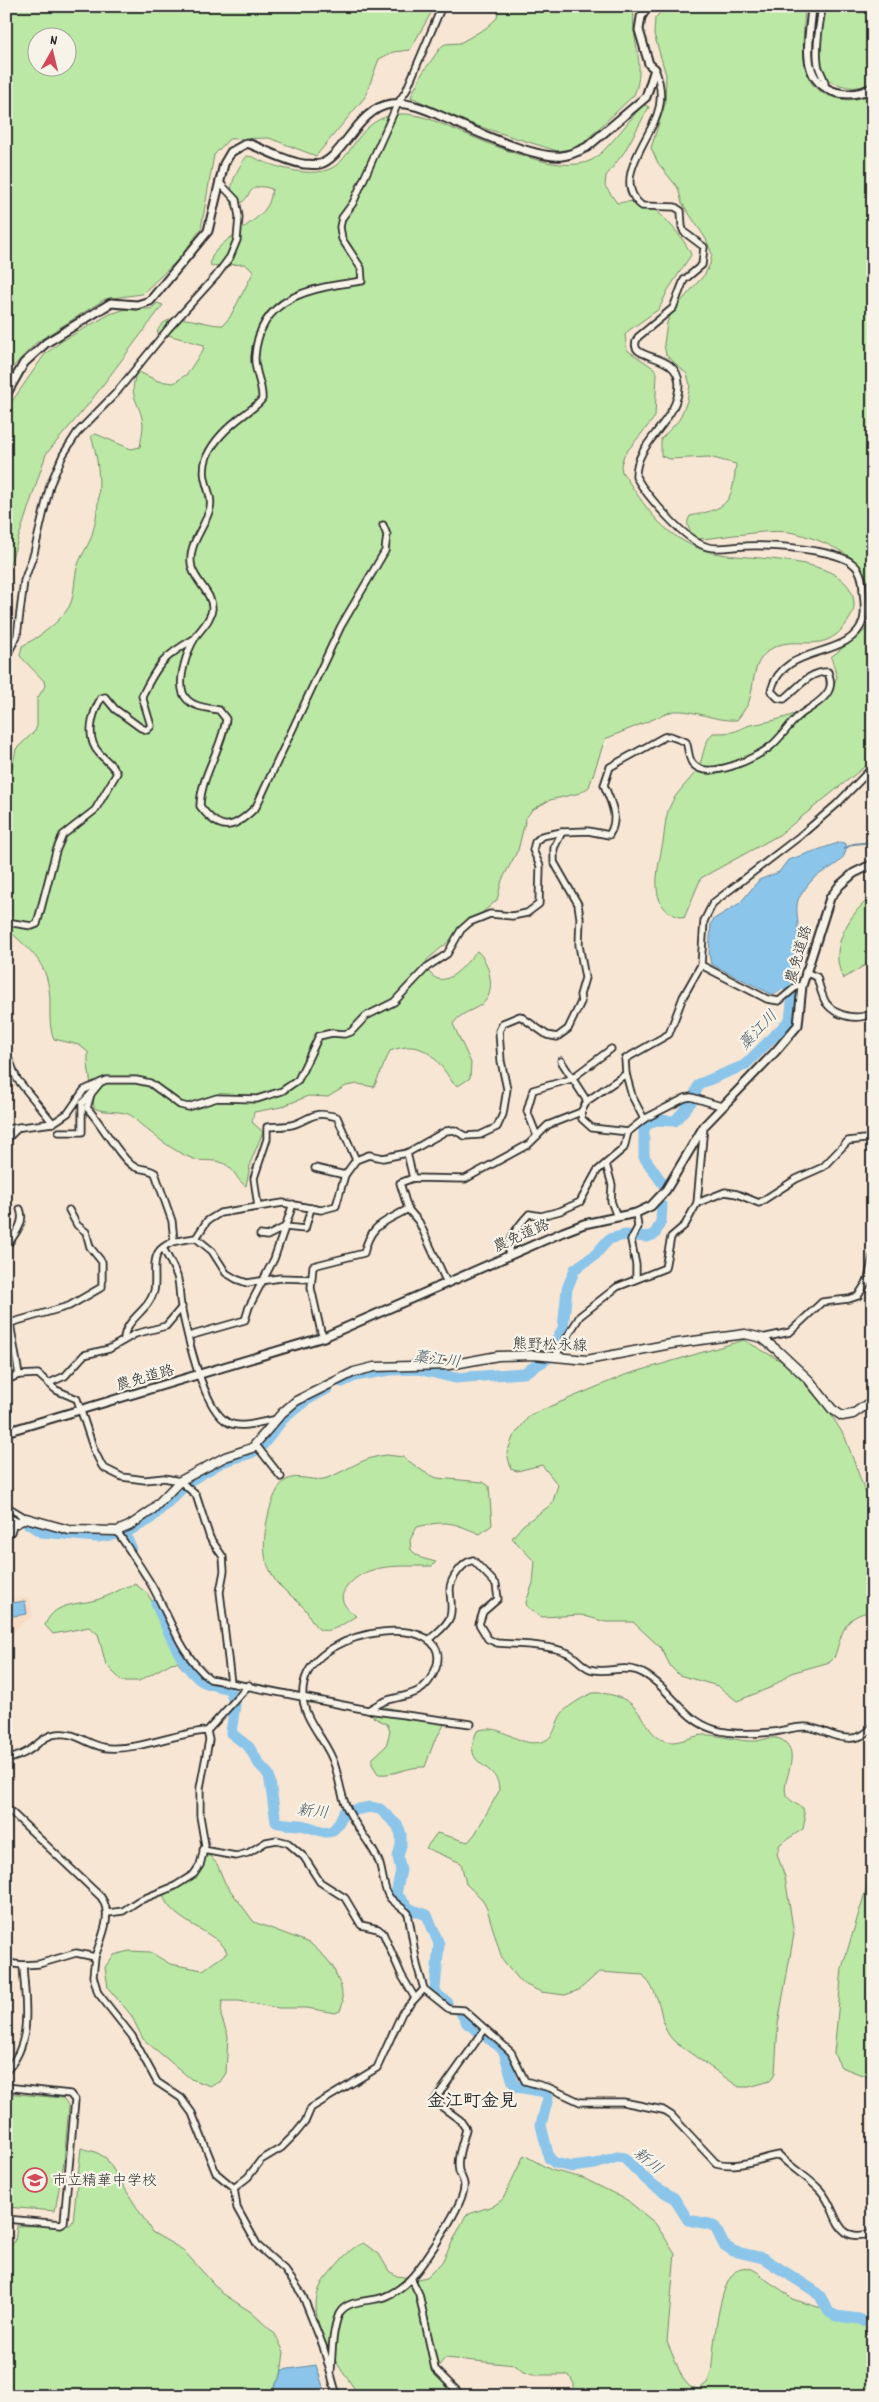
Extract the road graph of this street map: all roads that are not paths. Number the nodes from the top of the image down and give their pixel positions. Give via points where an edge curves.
1 (442, 6) edge
2 (648, 6) edge
3 (812, 6) edge
4 (822, 6) edge
5 (656, 70) junction
6 (824, 86) junction
7 (873, 87) edge
8 (398, 103) junction
9 (220, 182) junction
10 (6, 395) edge
11 (383, 525) dead end
12 (194, 639) junction
13 (6, 657) edge
14 (873, 767) edge
15 (562, 832) junction
16 (873, 864) edge
17 (6, 922) edge
18 (702, 965) junction
19 (805, 972) junction
20 (802, 986) junction
21 (873, 1013) edge
22 (611, 1049) dead end
23 (6, 1052) edge
24 (561, 1061) dead end
25 (626, 1074) junction
26 (571, 1079) junction
27 (100, 1082) junction
28 (91, 1094) junction
29 (587, 1101) junction
30 (721, 1106) junction
31 (582, 1112) junction
32 (644, 1119) junction
33 (53, 1123) junction
34 (704, 1126) junction
35 (19, 1128) junction
36 (6, 1129) edge
37 (59, 1132) dead end
38 (628, 1132) junction
39 (537, 1136) junction
40 (873, 1138) edge
41 (6, 1140) edge
42 (407, 1153) junction
43 (356, 1160) junction
44 (606, 1164) junction
45 (316, 1168) dead end
46 (345, 1176) junction
47 (413, 1178) junction
48 (697, 1203) junction
49 (293, 1204) junction
50 (258, 1207) junction
51 (311, 1208) junction
52 (20, 1209) dead end
53 (408, 1209) junction
54 (69, 1210) dead end
55 (636, 1213) junction
56 (617, 1217) junction
57 (285, 1227) junction
58 (260, 1235) dead end
59 (196, 1238) junction
60 (174, 1241) junction
61 (6, 1247) edge
62 (164, 1248) junction
63 (509, 1256) junction
64 (873, 1256) edge
65 (311, 1279) junction
66 (636, 1279) junction
67 (261, 1282) junction
68 (447, 1283) junction
69 (182, 1307) junction
70 (8, 1320) edge
71 (189, 1336) junction
72 (324, 1337) junction
73 (762, 1338) junction
74 (124, 1339) junction
75 (550, 1356) junction
76 (19, 1375) junction
77 (200, 1375) junction
78 (6, 1380) edge
79 (49, 1383) junction
80 (873, 1400) edge
81 (81, 1409) junction
82 (278, 1419) junction
83 (6, 1432) edge
84 (258, 1447) junction
85 (281, 1476) dead end
86 (183, 1484) junction
87 (6, 1506) edge
88 (6, 1517) edge
89 (21, 1520) junction
90 (117, 1531) junction
91 (6, 1534) edge
92 (429, 1640) junction
93 (231, 1683) junction
94 (249, 1685) junction
95 (303, 1696) junction
96 (368, 1710) junction
97 (471, 1724) dead end
98 (873, 1726) edge
99 (207, 1731) junction
100 (6, 1760) edge
101 (6, 1807) edge
102 (203, 1850) junction
103 (108, 1914) junction
104 (95, 1957) junction
105 (6, 1963) edge
106 (23, 1965) junction
107 (424, 1989) junction
108 (415, 1998) junction
109 (483, 2032) junction
110 (6, 2071) edge
111 (6, 2087) edge
112 (234, 2188) junction
113 (6, 2220) edge
114 (873, 2233) edge
115 (411, 2278) junction
116 (331, 2375) junction
117 (337, 2396) edge
118 (462, 2396) edge

1 - 8 street
2 - 5 street via 641,17 639,30 649,64
3 - 6 street via 810,67
4 - 6 street via 816,56 826,82
5 - 8 street via 646,97 587,147 560,156 496,140 424,109
5 - 15 street via 662,85 658,114 632,167 632,195 642,206 675,206 681,211 684,232 704,247 705,256 702,265 684,280 673,308 635,343 638,353 661,359 674,369 679,386 676,404 668,419 639,458 636,477 686,533 708,547 772,545 848,560 859,571 865,611 862,623 844,643 807,655 780,672 774,680 771,691 778,698 784,698 820,671 828,672 831,680 830,690 824,697 798,716 771,746 716,771 691,763 686,742 682,739 664,737 610,767 604,785 615,818 609,835 588,831
6 - 7 street via 847,95
8 - 9 street via 375,110 320,164 302,164 247,143 230,152
8 - 12 street via 353,202 342,218 342,239 361,268 362,281 305,292 290,298 270,313 259,332 255,357 262,399 222,433 206,459 204,475 211,505 191,556 192,568 211,601 212,609 209,619
9 - 10 street via 208,231 150,301 138,305 111,303 46,343 24,363
9 - 13 street via 236,200 239,217 237,240 230,257 116,393 77,433 63,455 50,485 24,581 17,636
11 - 12 street via 387,535 385,551 341,626 256,807 233,826 214,821 200,806 204,783 226,719 219,710 199,706 183,695 185,666
12 - 17 street via 170,652 145,688 142,696 151,726 147,730 115,709 105,697 100,698 91,724 92,736 95,748 117,773 95,810 63,835 36,924
14 - 18 street via 800,836 713,903 704,921
15 - 27 street via 542,836 535,842 533,850 540,866 539,904 527,913 512,916 490,914 470,922 461,930 447,954 427,967 394,1002 366,1016 351,1032 319,1036 298,1080 282,1091 249,1100 218,1098 188,1107 180,1105 150,1083 136,1080
15 - 42 street via 552,854 574,896 580,918 579,945 585,978 578,1009 568,1029 557,1037 547,1035 520,1016 503,1023 499,1031 500,1054 507,1089 503,1114 496,1128 480,1135 465,1136 454,1130 446,1131
16 - 19 street, 農免道路 via 854,873 830,898
18 - 20 street via 767,999 779,1001
18 - 25 street via 683,997 669,1034 625,1059
19 - 20 street, 農免道路
19 - 21 street via 817,977 825,1001 842,1016 859,1018
20 - 30 street, 農免道路 via 798,1025
22 - 26 street
23 - 33 street via 17,1078
24 - 26 street
25 - 29 street
25 - 32 street via 632,1096
26 - 29 street
26 - 39 street via 533,1090 527,1111
27 - 28 street
27 - 33 street via 84,1090 68,1113
28 - 37 street via 82,1103 82,1132
28 - 60 street via 87,1108 100,1121 109,1138 133,1166 155,1173 172,1221
29 - 31 street
30 - 32 street via 685,1098
30 - 34 street, 農免道路
31 - 38 street via 582,1119 592,1128
31 - 39 street via 548,1125
32 - 38 street
33 - 35 street
34 - 48 street
34 - 55 street, 農免道路 via 666,1190 651,1206
35 - 36 street
35 - 41 street
38 - 44 street via 624,1148
39 - 47 street via 529,1144 465,1179
40 - 48 street via 848,1141 823,1167 759,1202 725,1192
42 - 43 street via 383,1158 369,1155
42 - 47 street
43 - 46 street
43 - 50 street via 337,1117 312,1114 294,1125 268,1127 254,1178
44 - 56 street
44 - 63 street via 597,1171 580,1202 541,1216 529,1214 516,1229 508,1249
45 - 46 street
46 - 51 street via 336,1206 321,1210
47 - 53 street via 400,1183
48 - 66 street via 685,1225 671,1237 665,1268
49 - 50 street
49 - 51 street
49 - 57 street
50 - 59 street via 220,1213 207,1221
51 - 57 street via 304,1229
52 - 61 street via 21,1225
53 - 65 street via 374,1229 368,1236 364,1253 313,1266
53 - 68 street via 419,1222
54 - 70 street via 77,1225 86,1232 90,1247 102,1262 102,1287 69,1306
55 - 56 street, 農免道路
55 - 66 street via 638,1227 631,1240
56 - 63 street, 農免道路 via 584,1224
57 - 58 street via 267,1236
57 - 67 street via 274,1259
59 - 60 street
59 - 67 street via 212,1251 226,1273 236,1280
60 - 62 street
62 - 69 street via 177,1276
62 - 74 street via 158,1252 150,1301 125,1330
63 - 68 street, 農免道路
64 - 73 street via 868,1280 858,1296 822,1302 790,1332
65 - 67 street via 280,1278
65 - 72 street via 320,1332
66 - 75 street via 617,1287 580,1316
67 - 71 street via 246,1320
68 - 72 street, 農免道路
69 - 71 street
69 - 74 street via 166,1326
70 - 76 street
71 - 77 street
72 - 77 street, 農免道路
73 - 75 main road, 熊野松永線 via 745,1334 721,1336 587,1360
73 - 80 main road via 810,1380 832,1409 842,1416 853,1414
74 - 79 street via 109,1349 84,1355 65,1376
75 - 82 main road, 熊野松永線 via 498,1356 449,1365 374,1368 354,1372 296,1401
76 - 78 street
76 - 79 street via 38,1374
77 - 81 street, 農免道路
77 - 82 street via 212,1408 230,1424
79 - 81 street via 56,1390 77,1399
81 - 83 street, 農免道路
81 - 86 street via 94,1450 106,1470 122,1477 164,1478
82 - 84 main road, 熊野松永線
84 - 85 street
84 - 86 main road, 熊野松永線 via 225,1457
86 - 90 main road, 熊野松永線 via 146,1516
86 - 93 street via 196,1495 210,1538 223,1557 220,1592
87 - 89 street
88 - 89 main road, 熊野松永線
89 - 90 main road, 熊野松永線 via 69,1530
89 - 91 street
90 - 93 street via 151,1584 198,1670 210,1679
92 - 95 street via 401,1630 343,1641 329,1649 308,1673 303,1683
92 - 96 street via 438,1655 437,1666 427,1682 418,1691 386,1700
92 - 98 street via 447,1623 450,1587 460,1569 473,1560 496,1584 498,1599 483,1612 479,1624 488,1639 497,1643 558,1650 590,1669 638,1671 650,1678 695,1720 713,1729 766,1733 804,1727 848,1738 863,1736
93 - 94 street
94 - 95 street
94 - 99 street
95 - 96 street
95 - 107 street via 307,1718 331,1752 346,1808 378,1861 389,1897 408,1912
96 - 97 street
99 - 100 street via 145,1744 106,1748 68,1734 55,1734 40,1740 28,1752
99 - 102 street via 209,1740 200,1788
101 - 103 street via 100,1897
102 - 103 street via 200,1865 189,1878 123,1911
102 - 108 street via 236,1856 266,1842 288,1843 304,1857 320,1882 345,1898 361,1925 378,1928 383,1933
103 - 104 street
104 - 106 street via 76,1953 39,1964
104 - 112 street via 93,1976 98,1993 132,2036 157,2082 180,2098 192,2113 216,2173
105 - 106 street
106 - 110 street via 24,2042 17,2060
107 - 108 street
107 - 109 street via 449,2008 464,2010
108 - 112 street via 397,2022 376,2068 311,2108 306,2122 296,2133 281,2148 261,2160
109 - 114 street via 511,2052 525,2082 550,2088 580,2102 623,2102 663,2110 716,2163 734,2165 779,2155 821,2191 838,2224 849,2234 857,2237
109 - 115 street via 434,2101 460,2120 466,2129 459,2156 459,2170 465,2185 448,2225
111 - 113 street via 70,2094 75,2100 64,2222
112 - 116 street via 237,2208 258,2246 286,2270 302,2294
115 - 116 street via 384,2297 346,2306 340,2312
115 - 118 street via 419,2294 435,2369
116 - 117 street

